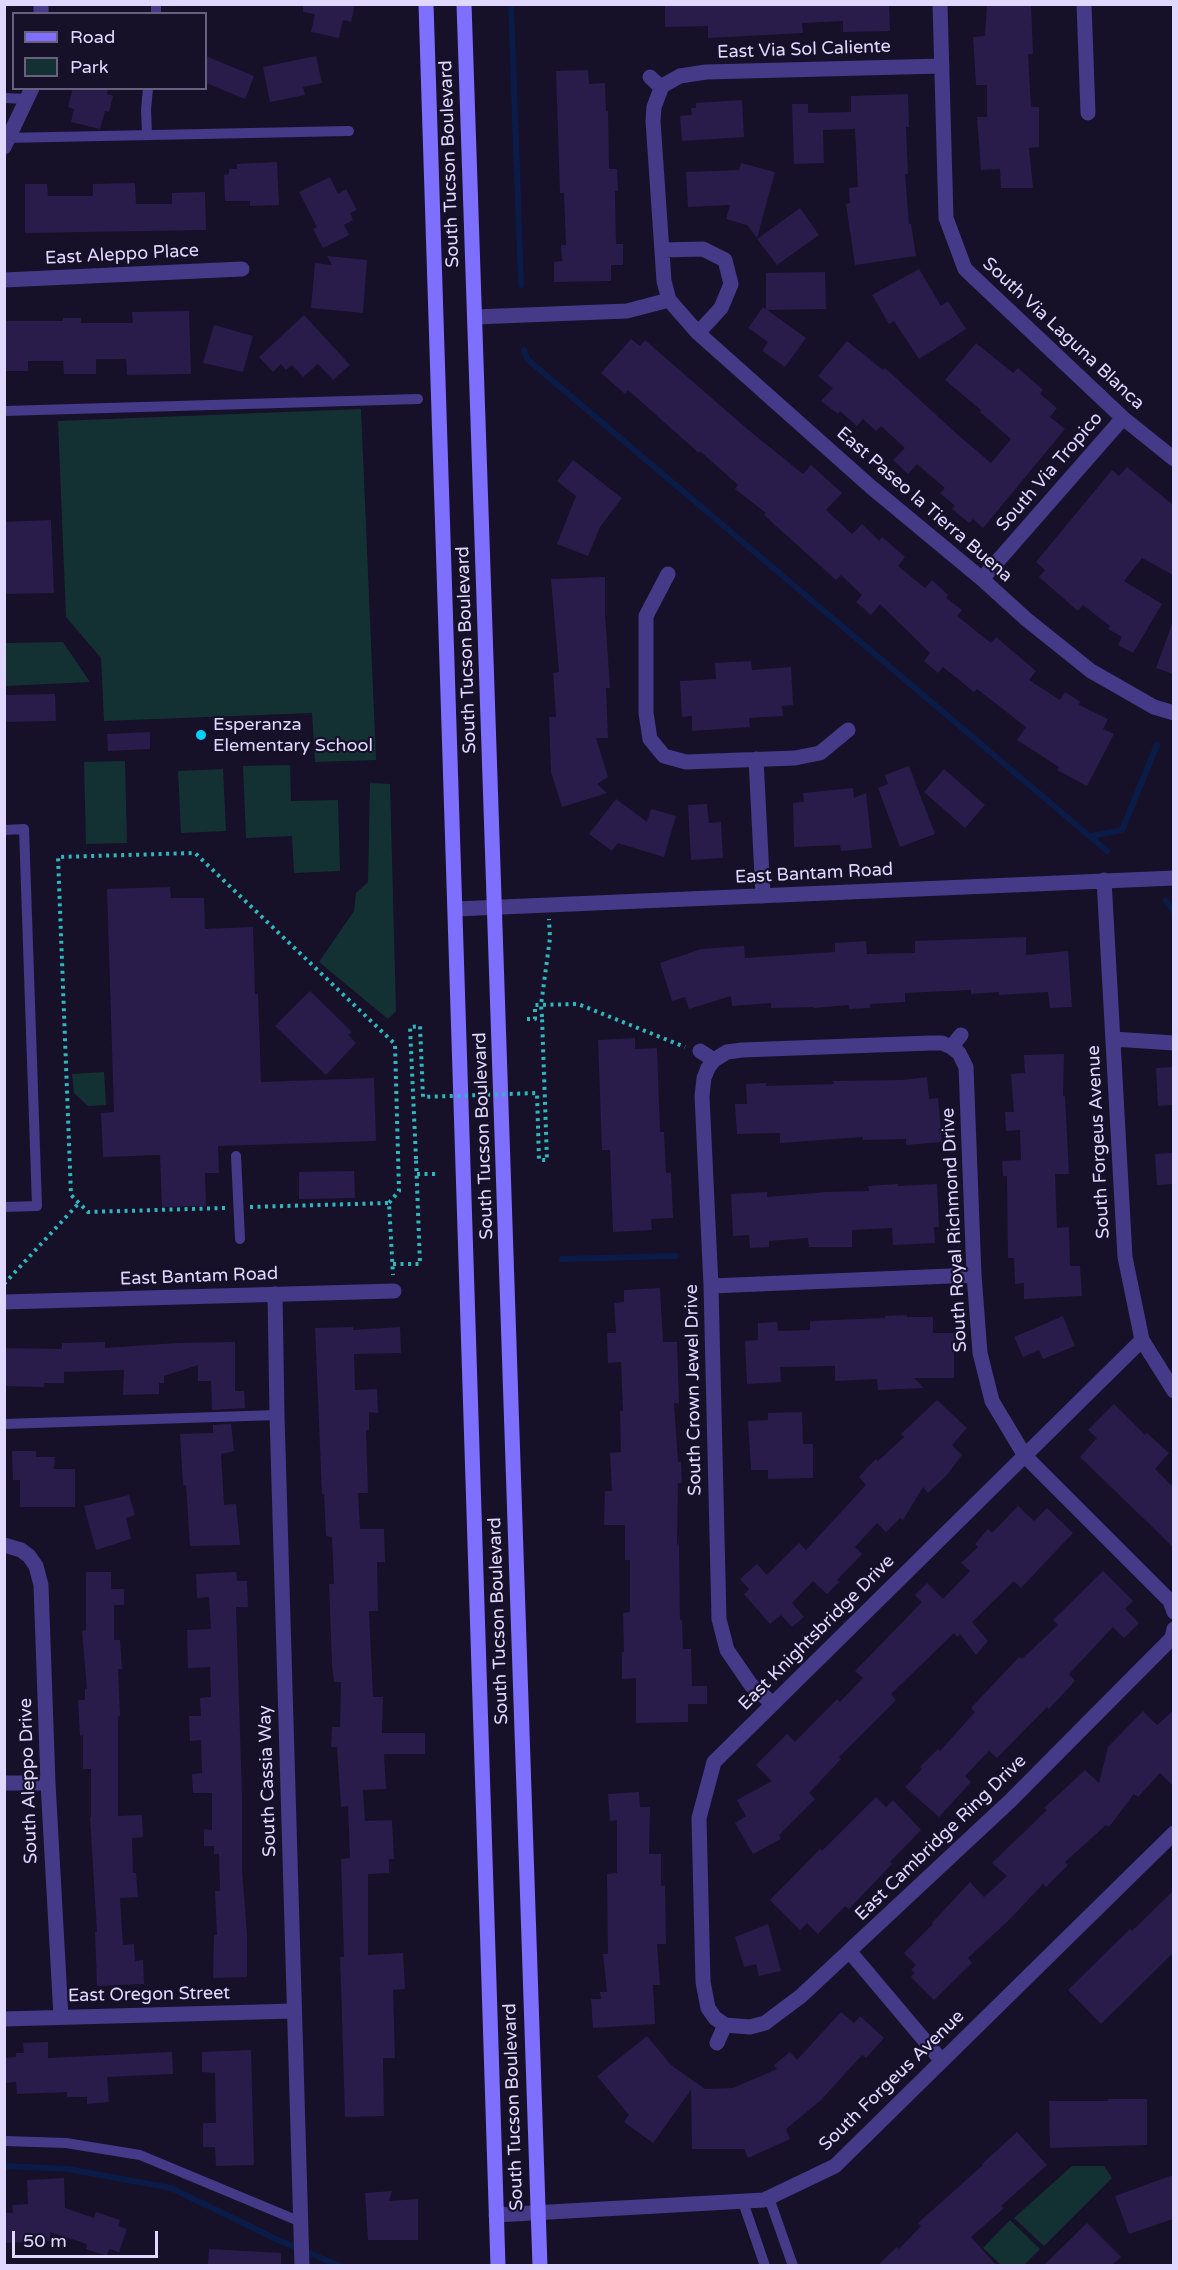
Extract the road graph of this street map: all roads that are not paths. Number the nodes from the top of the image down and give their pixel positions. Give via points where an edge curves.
1 (426, 4) edge
2 (464, 4) edge
3 (940, 4) edge
4 (1084, 4) edge
5 (942, 66) junction
6 (148, 90) edge
7 (30, 94) edge
8 (4, 98) edge
9 (1088, 113) dead end
10 (349, 131) dead end
11 (147, 134) junction
12 (6, 141) edge
13 (662, 250) junction
14 (242, 269) dead end
15 (4, 280) edge
16 (669, 300) junction
17 (475, 317) junction
18 (698, 333) junction
19 (418, 399) dead end
20 (4, 411) edge
21 (1123, 418) junction
22 (1173, 459) edge
23 (668, 574) dead end
24 (982, 579) junction
25 (1173, 713) edge
26 (848, 729) dead end
27 (756, 759) junction
28 (4, 830) edge
29 (1173, 878) edge
30 (1104, 880) junction
31 (763, 896) junction
32 (496, 908) junction
33 (456, 909) junction
34 (1113, 1039) junction
35 (1173, 1043) edge
36 (700, 1051) road end
37 (714, 1060) junction
38 (236, 1156) dead end
39 (4, 1207) edge
40 (240, 1239) dead end
41 (974, 1275) junction
42 (711, 1286) junction
43 (394, 1291) road end
44 (275, 1294) junction
45 (4, 1302) edge
46 (1142, 1340) junction
47 (1173, 1391) edge
48 (277, 1415) junction
49 (4, 1424) edge
50 (1025, 1456) junction
51 (4, 1545) edge
52 (1173, 1612) edge
53 (1173, 1629) edge
54 (773, 1704) junction
55 (4, 1783) edge
56 (48, 1783) junction
57 (1173, 1833) edge
58 (850, 1952) junction
59 (294, 2011) junction
60 (61, 2017) junction
61 (4, 2019) edge
62 (725, 2025) junction
63 (717, 2043) dead end
64 (942, 2061) junction
65 (4, 2141) edge
66 (769, 2198) junction
67 (743, 2202) junction
68 (537, 2213) junction
69 (496, 2215) junction
70 (301, 2222) junction
71 (302, 2265) edge
72 (498, 2265) edge
73 (540, 2265) edge
74 (765, 2265) edge
75 (794, 2265) edge

1 - 33 main road, South Tucson Boulevard
2 - 17 main road, South Tucson Boulevard
3 - 5 street, South Via Laguna Blanca
4 - 9 street
5 - 13 street, East Via Sol Caliente via 706,72 660,82 653,121
5 - 21 street, South Via Laguna Blanca via 946,218 965,269
6 - 11 lane
7 - 8 lane
7 - 12 street
10 - 11 lane
11 - 12 lane
13 - 16 street
13 - 18 street via 703,249 725,260 731,284 721,308
14 - 15 street, East Aleppo Place
16 - 17 street via 627,311
16 - 18 street, East Paseo la Tierra Buena
17 - 32 main road, South Tucson Boulevard
18 - 24 street, East Paseo la Tierra Buena
19 - 20 lane
21 - 22 street, South Via Laguna Blanca
21 - 24 street, South Via Tropico
23 - 27 street via 646,616 646,713 658,758 686,762
24 - 25 street, East Paseo la Tierra Buena via 1090,671 1154,707
26 - 27 street via 820,753
27 - 31 street
28 - 39 lane via 24,829 37,1206
29 - 30 street, East Bantam Road
30 - 31 street, East Bantam Road
30 - 34 street, South Forgeus Avenue
31 - 32 street, East Bantam Road
32 - 33 street, East Bantam Road
32 - 68 main road, South Tucson Boulevard
33 - 69 main road, South Tucson Boulevard
34 - 35 street
34 - 46 street, South Forgeus Avenue via 1125,1257
36 - 37 street
37 - 41 street, South Royal Richmond Drive via 727,1052 742,1050 956,1041 966,1067
37 - 42 street, South Crown Jewel Drive via 704,1078 702,1096
38 - 40 lane
41 - 42 street
41 - 50 street, South Royal Richmond Drive via 980,1353 992,1401
42 - 54 street, South Crown Jewel Drive via 719,1619 727,1650 752,1685
43 - 44 street, East Bantam Road
44 - 45 street, East Bantam Road
44 - 48 street, South Cassia Way
46 - 47 street, South Forgeus Avenue
46 - 50 street, East Knightsbridge Drive
48 - 49 lane
48 - 59 street, South Cassia Way
50 - 52 street, South Royal Richmond Drive via 1170,1601
50 - 54 street, East Knightsbridge Drive
51 - 56 street, South Aleppo Drive via 28,1549 41,1585
53 - 58 street, East Cambridge Ring Drive via 1172,1638 1010,1801
54 - 62 street, East Knightsbridge Drive via 714,1762 699,1818 703,1982 708,2008
55 - 56 street
56 - 60 street, South Aleppo Drive
57 - 64 street, South Forgeus Avenue
58 - 62 street, East Cambridge Ring Drive via 765,2023 750,2027
58 - 64 street
59 - 60 street, East Oregon Street
59 - 70 street, South Cassia Way
60 - 61 street, East Oregon Street
62 - 63 street
64 - 66 street, South Forgeus Avenue via 835,2166
65 - 70 lane via 66,2143 140,2155
66 - 67 street, South Forgeus Avenue
66 - 75 lane
67 - 68 street, South Forgeus Avenue
67 - 74 lane
68 - 69 street, South Forgeus Avenue
68 - 73 main road, South Tucson Boulevard
69 - 72 main road, South Tucson Boulevard
70 - 71 street, South Cassia Way

